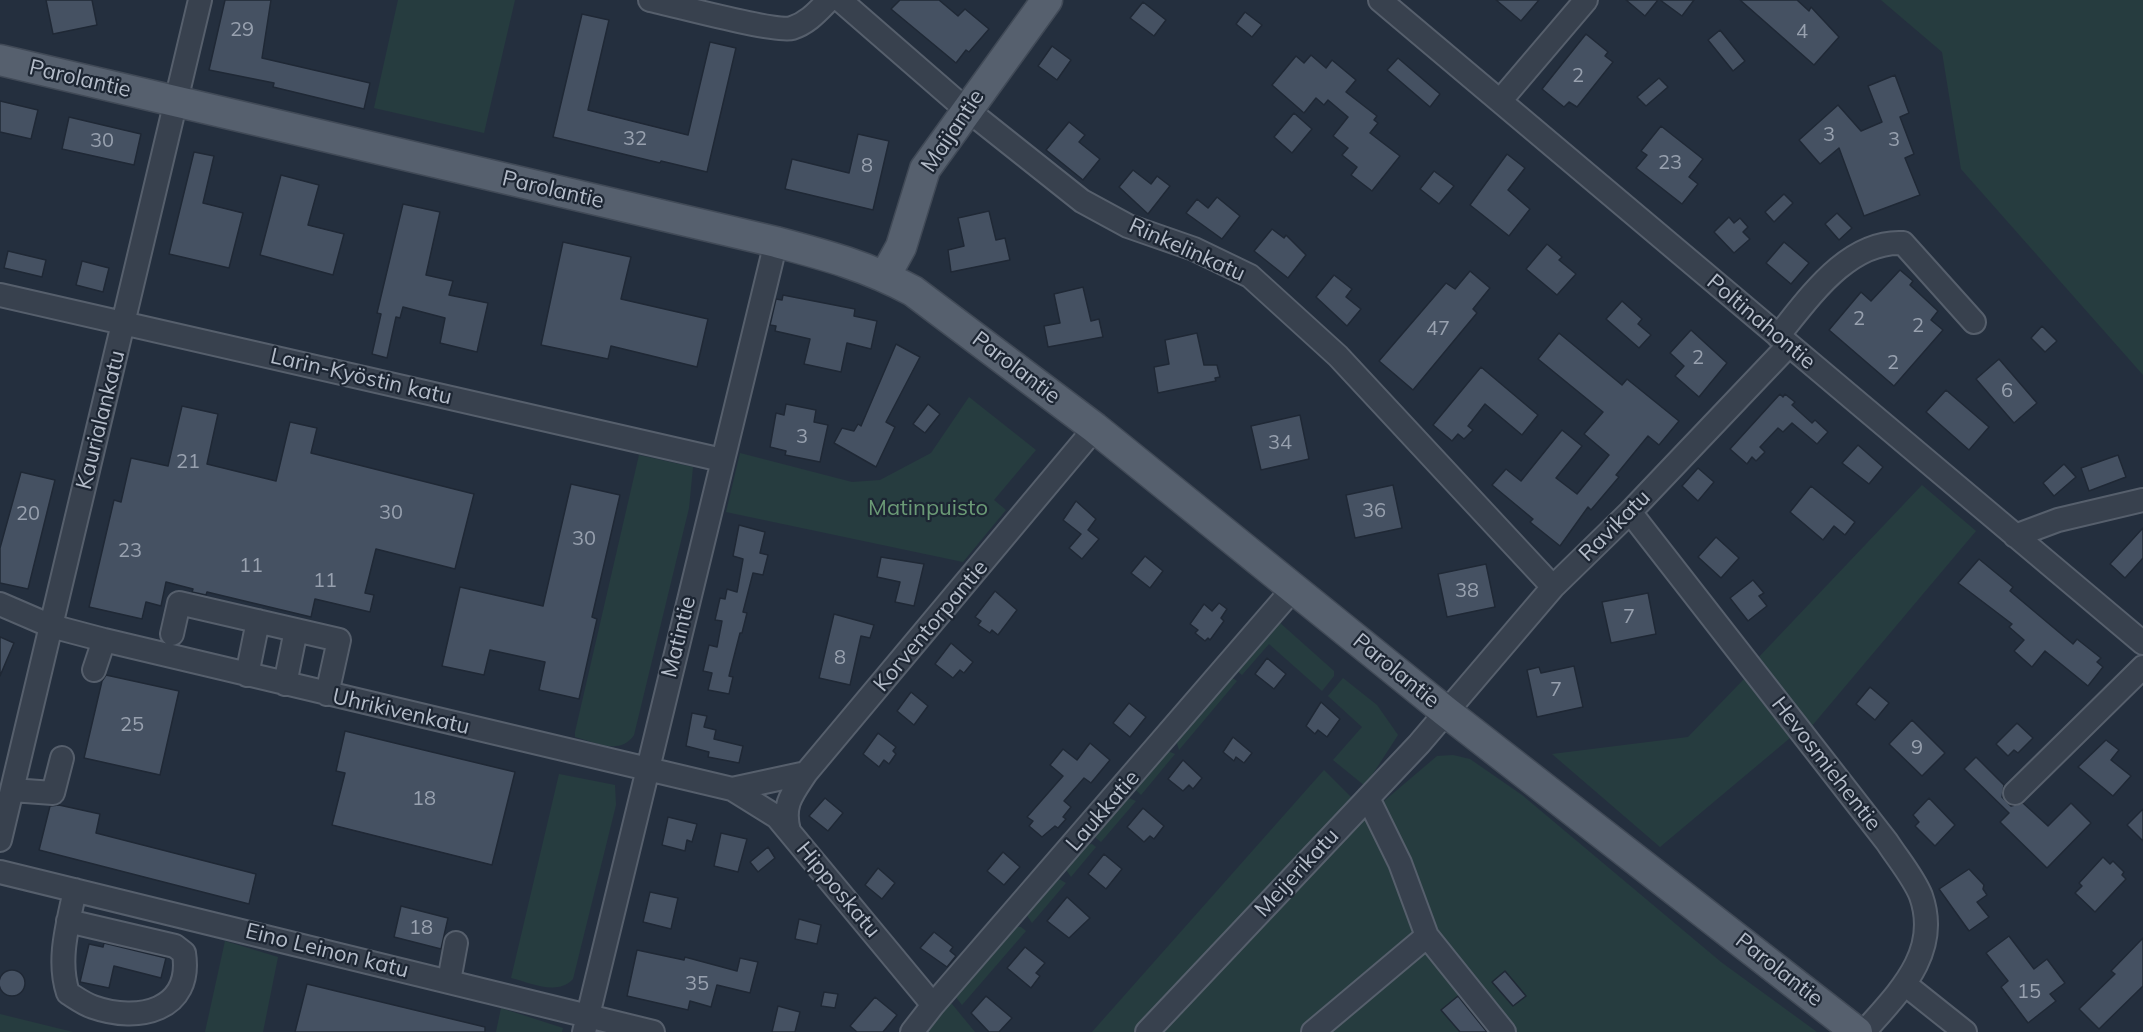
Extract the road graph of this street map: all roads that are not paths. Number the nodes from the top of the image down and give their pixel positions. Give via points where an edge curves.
1 (200, 0) edge
2 (650, 0) edge
3 (829, 0) edge
4 (840, 0) edge
5 (1047, 0) edge
6 (1380, 0) edge
7 (1576, 4) edge
8 (0, 60) edge
9 (1500, 101) junction
10 (177, 102) junction
11 (966, 108) junction
12 (776, 242) junction
13 (885, 276) junction
14 (0, 295) edge
15 (124, 322) junction
16 (1974, 322) dead end
17 (1783, 340) junction
18 (1095, 428) junction
19 (722, 460) junction
20 (2143, 500) edge
21 (1630, 512) junction
22 (2015, 536) junction
23 (1553, 587) junction
24 (1293, 589) junction
25 (0, 604) edge
26 (258, 621) junction
27 (51, 626) junction
28 (296, 630) junction
29 (172, 634) dead end
30 (104, 640) junction
31 (2143, 643) edge
32 (2143, 667) edge
33 (94, 670) dead end
34 (247, 675) junction
35 (285, 684) junction
36 (327, 694) junction
37 (1445, 711) junction
38 (62, 758) dead end
39 (647, 771) junction
40 (806, 773) junction
41 (732, 789) junction
42 (12, 790) junction
43 (2015, 793) dead end
44 (1368, 798) junction
45 (789, 831) junction
46 (0, 840) edge
47 (0, 872) edge
48 (75, 890) junction
49 (68, 921) junction
50 (1427, 936) junction
51 (456, 943) dead end
52 (448, 981) junction
53 (1906, 985) junction
54 (933, 1005) junction
55 (586, 1024) edge
56 (653, 1032) edge
57 (912, 1032) edge
58 (1147, 1032) edge
59 (1313, 1032) edge
60 (1504, 1032) edge
61 (1857, 1032) edge
62 (1864, 1032) edge
63 (1965, 1032) edge

1 - 10 street, Kaurialankatu
2 - 3 street via 790,29 810,19
4 - 11 street, Rinkelinkatu
5 - 11 main road, Maijantie
6 - 9 street, Poltinahontie
7 - 9 street
8 - 10 main road, Parolantie
9 - 17 street, Poltinahontie
10 - 12 main road, Parolantie
10 - 15 street, Kaurialankatu
11 - 13 main road, Maijantie via 925,169 901,247
11 - 23 street, Rinkelinkatu via 1082,201 1128,226 1194,249 1250,276 1338,356
12 - 13 main road, Parolantie
12 - 19 street, Matintie
13 - 18 main road, Parolantie via 913,291
14 - 15 street, Larin-Kyöstin katu
15 - 19 street, Larin-Kyöstin katu
15 - 27 street, Kaurialankatu
16 - 17 street, Ravikatu via 1903,243 1887,242 1846,263 1825,280
17 - 21 street, Ravikatu
17 - 22 street, Poltinahontie
18 - 24 main road, Parolantie
18 - 40 street, Korventorpantie
19 - 39 street, Matintie
20 - 22 street via 2058,520
21 - 23 street, Ravikatu
21 - 53 street, Hevosmiehentie via 1887,842 1920,894 1926,916 1925,937
22 - 31 street, Poltinahontie
23 - 37 street, Ravikatu
24 - 37 main road, Parolantie
24 - 54 street, Laukkatie
25 - 27 street, Uhrikivenkatu
26 - 28 street
26 - 29 street via 179,603
26 - 34 street
27 - 30 street, Uhrikivenkatu
27 - 42 street, Kaurialankatu
28 - 35 street
28 - 36 street via 339,640
30 - 33 street
30 - 34 street, Uhrikivenkatu
32 - 43 street
34 - 35 street, Uhrikivenkatu
35 - 36 street, Uhrikivenkatu
36 - 39 street, Uhrikivenkatu
37 - 44 street, Meijerikatu
37 - 61 main road, Parolantie
38 - 42 street via 53,793
39 - 41 street, Uhrikivenkatu
39 - 55 street, Matintie
40 - 41 street, Uhrikivenkatu
40 - 45 street, Korventorpantie via 784,815
41 - 45 street, Hipposkatu via 777,817
42 - 46 street, Kaurialankatu
44 - 50 street via 1400,863
44 - 58 street, Meijerikatu
45 - 54 street, Hipposkatu
47 - 48 street, Eino Leinon katu
48 - 49 street
48 - 52 street, Eino Leinon katu
49 - 49 street via 62,976 68,993 94,1007 137,1014 164,1008 177,993 186,967 184,953 175,946
50 - 59 street
50 - 60 street
51 - 52 street
52 - 55 street, Eino Leinon katu
53 - 62 street, Hevosmiehentie
53 - 63 street
54 - 57 street, Laukkatie
55 - 56 street, Eino Leinon katu

